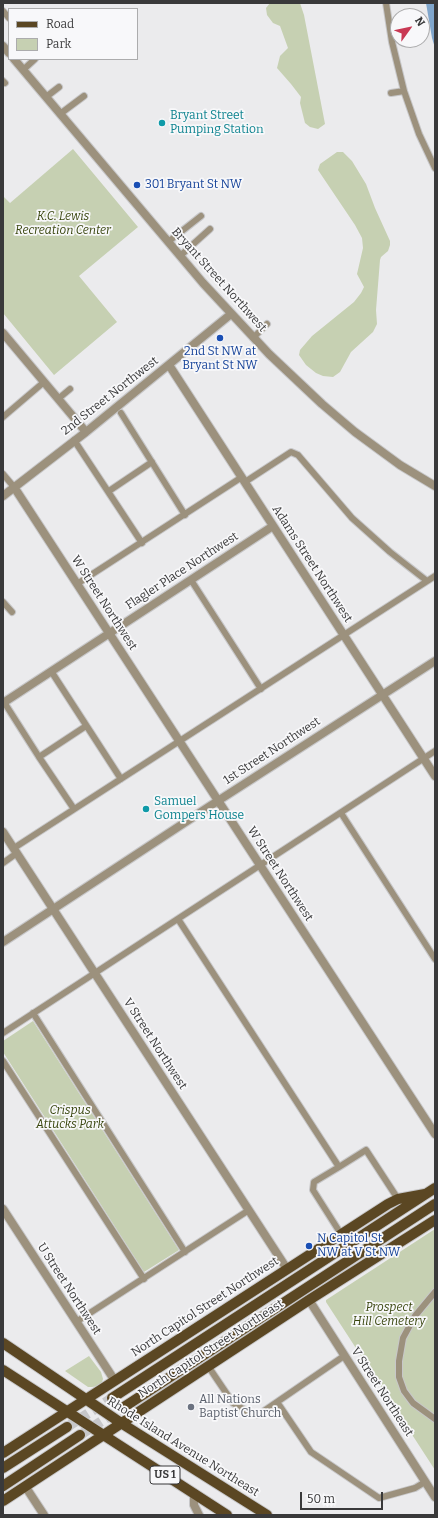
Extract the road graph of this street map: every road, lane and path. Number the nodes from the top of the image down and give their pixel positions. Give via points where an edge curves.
1 (386, 3) edge
2 (15, 60) edge
3 (34, 60) edge
4 (23, 70) junction
5 (59, 87) dead end
6 (404, 91) junction
7 (391, 93) dead end
8 (84, 96) dead end
9 (46, 97) junction
10 (60, 114) junction
11 (435, 168) edge
12 (201, 216) dead end
13 (210, 229) dead end
14 (168, 242) junction
15 (180, 256) junction
16 (231, 314) junction
17 (267, 324) dead end
18 (3, 333) edge
19 (253, 338) junction
20 (169, 365) junction
21 (44, 382) junction
22 (70, 389) dead end
23 (58, 399) junction
24 (121, 413) dead end
25 (3, 417) edge
26 (86, 432) junction
27 (74, 440) junction
28 (152, 462) junction
29 (3, 474) edge
30 (244, 480) junction
31 (435, 486) edge
32 (14, 487) junction
33 (109, 491) junction
34 (3, 496) edge
35 (185, 514) junction
36 (273, 526) junction
37 (142, 543) junction
38 (435, 576) edge
39 (191, 580) junction
40 (427, 581) junction
41 (77, 584) junction
42 (3, 602) edge
43 (12, 612) dead end
44 (109, 633) junction
45 (344, 635) junction
46 (435, 661) edge
47 (51, 671) junction
48 (261, 688) junction
49 (383, 695) junction
50 (3, 702) edge
51 (86, 726) junction
52 (179, 741) junction
53 (435, 751) edge
54 (39, 757) junction
55 (424, 758) junction
56 (435, 776) edge
57 (120, 779) junction
58 (218, 801) junction
59 (74, 809) junction
60 (341, 813) junction
61 (3, 832) edge
62 (15, 851) junction
63 (3, 863) edge
64 (260, 866) junction
65 (53, 909) junction
66 (178, 919) junction
67 (3, 942) edge
68 (435, 959) edge
69 (95, 973) junction
70 (33, 1013) junction
71 (3, 1033) edge
72 (3, 1061) edge
73 (435, 1134) edge
74 (339, 1167) junction
75 (435, 1188) edge
76 (426, 1194) junction
77 (398, 1199) junction
78 (435, 1204) edge
79 (249, 1210) junction
80 (4, 1212) edge
81 (435, 1220) edge
82 (341, 1234) junction
83 (185, 1252) junction
84 (287, 1269) junction
85 (144, 1279) junction
86 (435, 1292) edge
87 (309, 1300) junction
88 (76, 1322) junction
89 (3, 1343) edge
90 (344, 1356) junction
91 (208, 1366) junction
92 (3, 1370) edge
93 (115, 1381) junction
94 (112, 1398) tunnel mouth
95 (85, 1400) junction
96 (277, 1402) junction
97 (124, 1407) tunnel mouth
98 (67, 1412) junction
99 (435, 1419) edge
100 (121, 1423) junction
101 (67, 1427) tunnel mouth
102 (104, 1434) junction
103 (80, 1435) tunnel mouth
104 (3, 1453) edge
105 (3, 1468) edge
106 (425, 1482) junction
107 (3, 1486) edge
108 (25, 1486) junction
109 (194, 1494) junction
110 (435, 1497) edge
111 (3, 1501) edge
112 (44, 1515) edge
113 (199, 1515) edge
114 (227, 1515) edge
115 (267, 1515) edge

1 - 6 lane
2 - 4 street, Bryant Street Northwest
3 - 4 lane
4 - 9 street, Bryant Street Northwest
5 - 9 lane
6 - 7 lane
6 - 11 lane via 419,134
8 - 10 lane
9 - 10 street, Bryant Street Northwest
10 - 14 street, Bryant Street Northwest
12 - 14 lane
13 - 15 lane
14 - 15 street, Bryant Street Northwest
15 - 16 street, Bryant Street Northwest
16 - 19 street, Bryant Street Northwest
16 - 20 street, 2nd Street Northwest
17 - 19 lane
18 - 21 street
19 - 31 street, Bryant Street Northwest via 344,423 388,456
20 - 26 street, 2nd Street Northwest
20 - 30 street, Adams Street Northwest
21 - 23 street
21 - 25 lane
22 - 23 lane
23 - 26 street
24 - 28 lane
26 - 27 street, 2nd Street Northwest
27 - 32 street, 2nd Street Northwest
27 - 33 lane
28 - 33 lane
28 - 35 lane
29 - 32 lane
30 - 35 lane
30 - 36 street, Adams Street Northwest
30 - 40 lane via 291,452 298,455 352,518
32 - 34 street, 2nd Street Northwest
32 - 41 street, W Street Northwest
33 - 37 lane
35 - 37 lane
36 - 39 street, Flagler Place Northwest
36 - 45 street, Adams Street Northwest
37 - 41 lane
38 - 40 lane
39 - 44 street, Flagler Place Northwest
39 - 48 lane
40 - 45 lane
41 - 44 street, W Street Northwest
42 - 43 lane
44 - 47 street, Flagler Place Northwest
44 - 52 street, W Street Northwest
45 - 48 lane
45 - 49 street, Adams Street Northwest
46 - 49 street, 1st Street Northwest
47 - 50 street, Flagler Place Northwest
47 - 51 lane
48 - 52 lane
49 - 55 street, Adams Street Northwest
49 - 58 street, 1st Street Northwest
50 - 54 lane
51 - 54 lane
51 - 57 lane
52 - 57 lane
52 - 58 street, W Street Northwest
53 - 55 lane
54 - 59 lane
55 - 56 street, Adams Street Northwest
55 - 60 lane
57 - 59 lane
58 - 64 street, W Street Northwest
58 - 65 street, 1st Street Northwest
59 - 62 lane
60 - 64 lane
60 - 68 lane
61 - 62 street, V Street Northwest
62 - 63 lane
62 - 65 street, V Street Northwest
64 - 66 lane
64 - 73 street, W Street Northwest
65 - 67 street, 1st Street Northwest
65 - 69 street, V Street Northwest
66 - 69 lane
66 - 74 lane
69 - 70 lane
69 - 79 street, V Street Northwest
70 - 71 lane
70 - 83 lane
72 - 85 lane
74 - 77 lane via 366,1150
74 - 82 lane via 314,1182 313,1190
75 - 76 main road, North Capitol Street Northwest
76 - 77 main road, North Capitol Street Northwest
76 - 94 main road, North Capitol Street Northwest
77 - 82 main road, North Capitol Street Northwest
78 - 97 main road, North Capitol Street Northeast
79 - 83 lane
79 - 84 street, V Street Northwest
80 - 88 street, U Street Northwest
81 - 87 main road, North Capitol Street Northeast
82 - 84 main road, North Capitol Street Northwest
83 - 85 lane
84 - 93 main road, North Capitol Street Northwest
85 - 88 lane
86 - 99 lane via 415,1316 403,1338 399,1361 399,1377 404,1392
87 - 90 street, V Street Northeast
87 - 91 main road, North Capitol Street Northeast
88 - 93 street, U Street Northwest
89 - 95 main road, US 1
90 - 96 lane
90 - 106 street, V Street Northeast
91 - 96 lane via 233,1403 250,1413 258,1414
91 - 100 main road, North Capitol Street Northeast
92 - 98 main road, US 1
93 - 95 main road, North Capitol Street Northwest
95 - 98 main road, North Capitol Street Northwest
95 - 100 main road, Rhode Island Avenue Northeast / US 1
96 - 106 lane via 311,1452 379,1498 415,1488
98 - 102 main road, US 1
98 - 104 main road, North Capitol Street Northwest
100 - 102 main road, North Capitol Street Northeast
100 - 115 main road, Rhode Island Avenue Northeast / US 1
101 - 105 main road
102 - 108 main road, North Capitol Street Northeast
102 - 109 main road, US 1
103 - 107 main road
106 - 110 street, V Street Northeast
108 - 111 main road, North Capitol Street Northeast
108 - 112 street
109 - 113 street via 194,1505
109 - 114 main road, US 1

